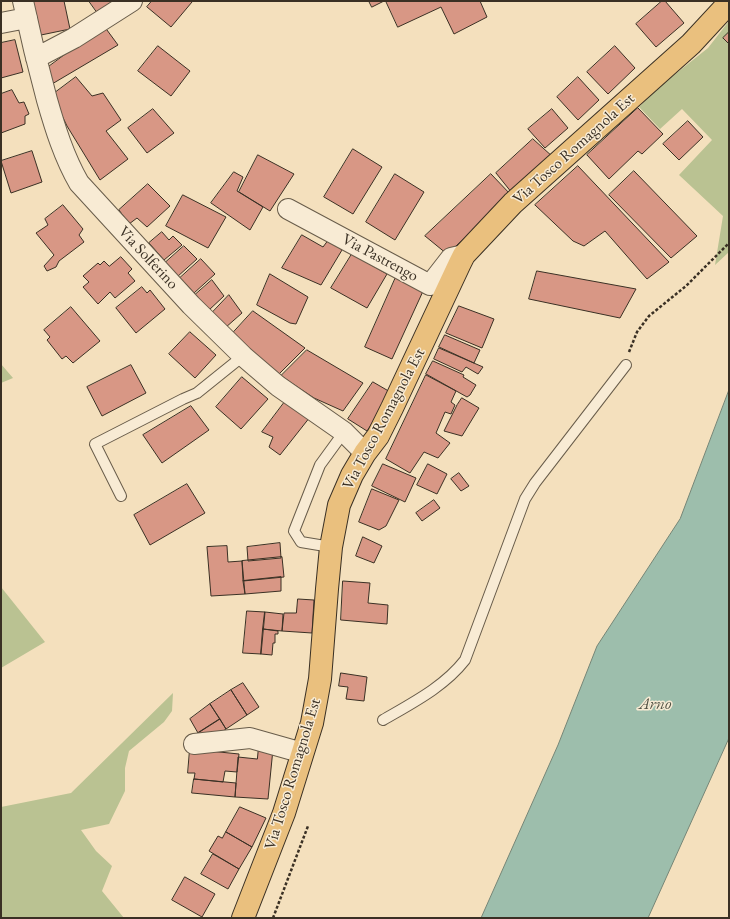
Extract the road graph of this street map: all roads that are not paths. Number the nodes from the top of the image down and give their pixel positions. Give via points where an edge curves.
1 (132, 1) edge
2 (720, 7) edge
3 (25, 10) edge
4 (1, 23) edge
5 (36, 58) junction
6 (288, 209) dead end
7 (464, 255) junction
8 (243, 356) junction
9 (626, 365) road end
10 (344, 432) junction
11 (365, 453) junction
12 (121, 496) dead end
13 (331, 547) junction
14 (383, 720) dead end
15 (194, 744) dead end
16 (303, 753) junction
17 (243, 918) edge

1 - 5 street via 74,38
2 - 7 main road, Via Tosco Romagnola Est via 691,44 513,204
3 - 4 street
3 - 5 street, Via Solferino
5 - 8 street, Via Solferino via 64,153 79,183 191,305
6 - 7 street, Via Pastrengo via 430,284 451,258
7 - 11 main road, Via Tosco Romagnola Est via 392,408 378,436
8 - 10 street, Via Solferino via 278,386
8 - 12 lane via 197,393 95,444
9 - 14 lane via 525,498 465,660 455,673 436,688
10 - 11 street, Via Solferino
10 - 13 lane via 320,465 294,531 301,542
11 - 13 main road, Via Tosco Romagnola Est via 339,505
13 - 16 main road, Via Tosco Romagnola Est via 318,694
15 - 16 street via 250,738
16 - 17 main road, Via Tosco Romagnola Est via 284,813

